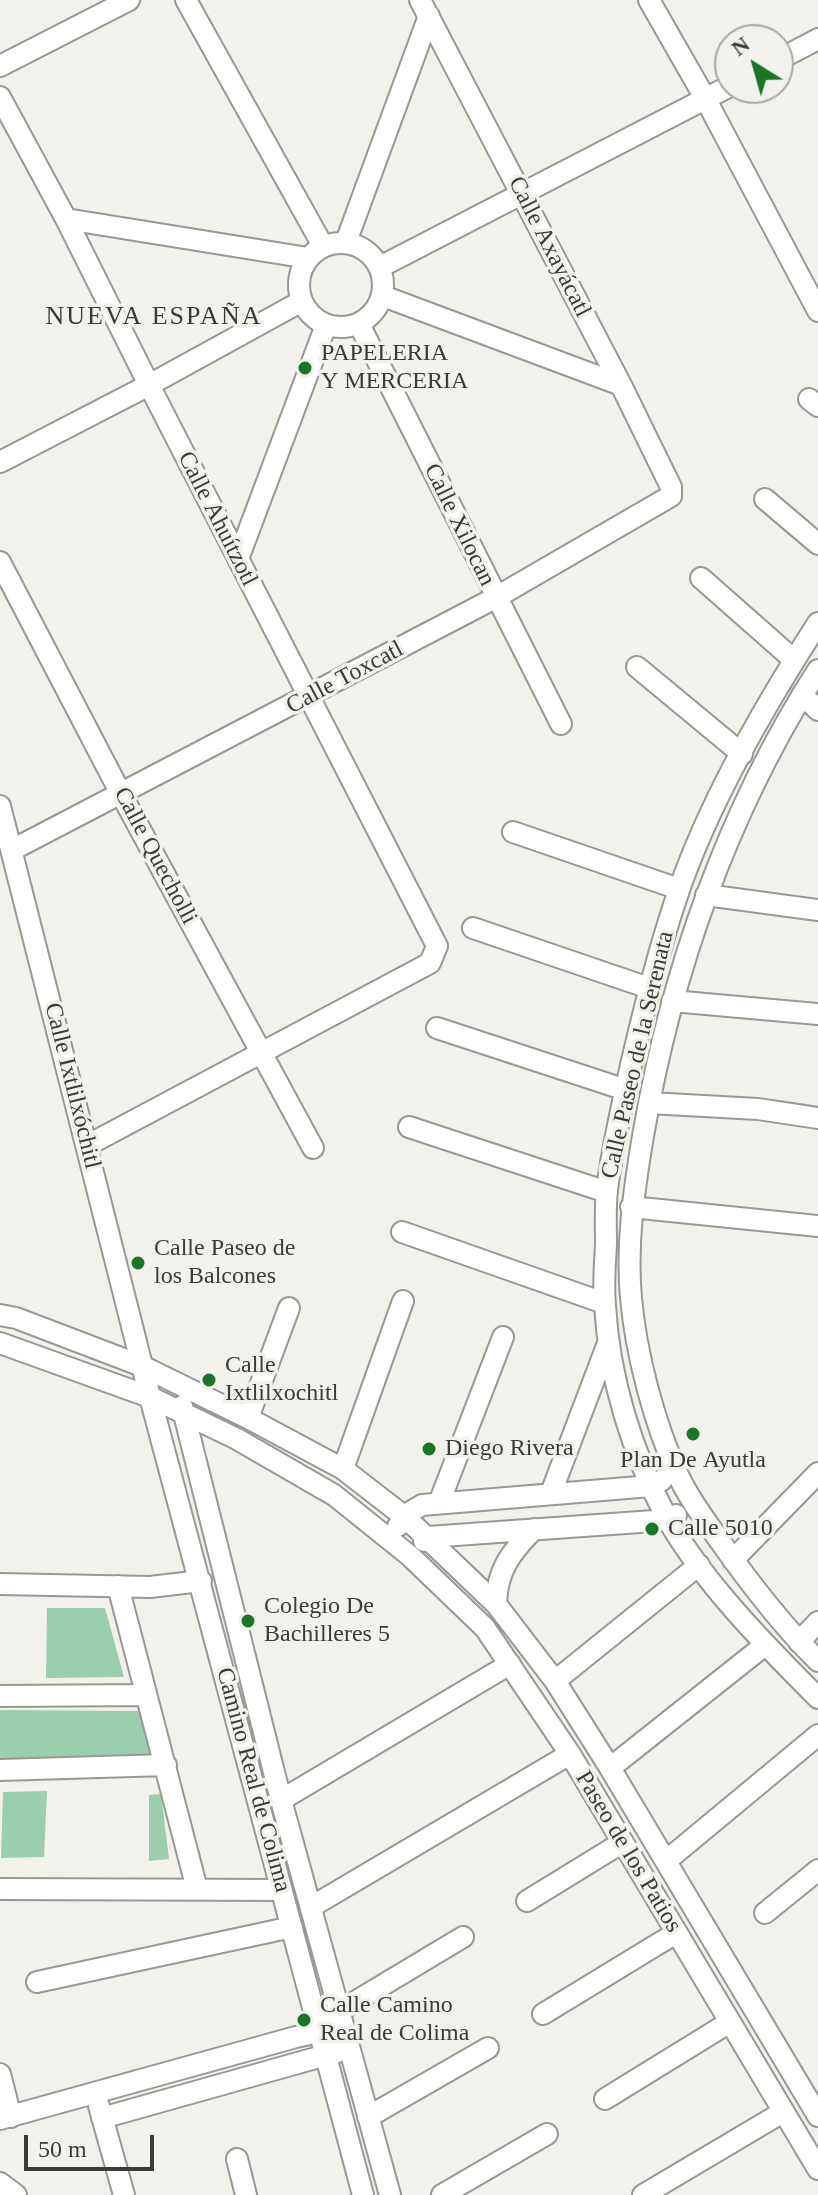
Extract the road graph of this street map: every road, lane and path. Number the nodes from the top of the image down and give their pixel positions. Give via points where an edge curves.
1 (129, 0) edge
2 (186, 0) edge
3 (649, 0) edge
4 (424, 8) edge
5 (818, 39) edge
6 (794, 52) edge
7 (0, 66) edge
8 (714, 94) edge
9 (0, 97) edge
10 (705, 98) junction
11 (521, 192) junction
12 (66, 219) junction
13 (346, 242) junction
14 (316, 252) junction
15 (380, 267) junction
16 (383, 296) junction
17 (302, 301) junction
18 (818, 311) edge
19 (359, 324) junction
20 (326, 325) junction
21 (149, 385) junction
22 (621, 385) junction
23 (0, 462) edge
24 (671, 496) joint
25 (765, 499) dead end
26 (818, 544) edge
27 (238, 559) junction
28 (0, 562) edge
29 (701, 578) dead end
30 (495, 598) junction
31 (818, 623) edge
32 (794, 660) junction
33 (637, 667) dead end
34 (818, 670) edge
35 (802, 695) junction
36 (308, 697) junction
37 (818, 710) edge
38 (561, 724) dead end
39 (742, 754) junction
40 (121, 794) junction
41 (0, 806) edge
42 (513, 832) dead end
43 (12, 850) junction
44 (679, 889) junction
45 (706, 895) junction
46 (818, 910) edge
47 (473, 928) dead end
48 (649, 988) junction
49 (672, 1001) junction
50 (818, 1014) edge
51 (437, 1028) dead end
52 (262, 1052) junction
53 (626, 1090) junction
54 (649, 1103) junction
55 (818, 1118) edge
56 (409, 1127) dead end
57 (88, 1145) junction
58 (313, 1148) dead end
59 (607, 1192) junction
60 (631, 1207) junction
61 (818, 1226) edge
62 (402, 1232) dead end
63 (403, 1301) dead end
64 (604, 1303) junction
65 (289, 1308) dead end
66 (0, 1315) edge
67 (503, 1337) dead end
68 (609, 1341) junction
69 (0, 1343) edge
70 (142, 1366) junction
71 (176, 1382) junction
72 (150, 1397) junction
73 (184, 1413) junction
74 (248, 1418) junction
75 (343, 1469) junction
76 (676, 1472) junction
77 (818, 1473) edge
78 (651, 1486) junction
79 (551, 1493) junction
80 (439, 1503) junction
81 (694, 1505) junction
82 (405, 1517) junction
83 (668, 1520) junction
84 (534, 1529) junction
85 (428, 1537) junction
86 (389, 1538) junction
87 (410, 1556) junction
88 (733, 1560) junction
89 (699, 1565) junction
90 (201, 1581) junction
91 (0, 1584) edge
92 (118, 1586) junction
93 (496, 1604) junction
94 (233, 1608) junction
95 (210, 1614) junction
96 (818, 1622) edge
97 (799, 1642) junction
98 (765, 1645) junction
99 (818, 1661) edge
100 (510, 1664) junction
101 (555, 1681) junction
102 (146, 1695) junction
103 (0, 1696) edge
104 (818, 1698) edge
105 (818, 1735) edge
106 (570, 1754) junction
107 (166, 1765) junction
108 (610, 1768) junction
109 (0, 1770) edge
110 (281, 1800) junction
111 (623, 1842) junction
112 (666, 1861) junction
113 (818, 1870) edge
114 (0, 1889) edge
115 (197, 1889) junction
116 (282, 1890) junction
117 (527, 1901) dead end
118 (311, 1907) junction
119 (765, 1913) dead end
120 (292, 1927) junction
121 (676, 1933) junction
122 (463, 1937) dead end
123 (37, 1982) dead end
124 (543, 2014) dead end
125 (342, 2019) junction
126 (730, 2022) junction
127 (318, 2028) junction
128 (350, 2047) junction
129 (488, 2048) dead end
130 (325, 2055) junction
131 (0, 2074) edge
132 (811, 2087) edge
133 (96, 2094) junction
134 (605, 2099) dead end
135 (783, 2112) junction
136 (818, 2116) edge
137 (368, 2117) junction
138 (6, 2118) edge
139 (102, 2118) junction
140 (547, 2134) dead end
141 (237, 2159) dead end
142 (818, 2169) edge
143 (0, 2183) edge
144 (16, 2195) edge
145 (124, 2195) edge
146 (246, 2195) edge
147 (363, 2195) edge
148 (390, 2195) edge
149 (442, 2195) edge
150 (643, 2195) edge

1 - 7 street
2 - 14 street
3 - 10 street
4 - 11 street, Calle Axayácatl
4 - 13 street
5 - 6 street
8 - 10 street
9 - 12 street, Calle Ahuítzotl
10 - 11 street
10 - 18 street
11 - 15 street
11 - 22 street, Calle Axayácatl
12 - 14 street
12 - 21 street, Calle Ahuítzotl
13 - 14 street
13 - 15 street via 364,248
14 - 17 street via 300,275
15 - 16 street
16 - 19 street
16 - 22 street
17 - 20 street
17 - 21 street
19 - 20 street
19 - 30 street, Calle Xilocan
20 - 27 street
21 - 23 street
21 - 27 street, Calle Ahuítzotl
22 - 24 street, Calle Axayácatl
24 - 30 street, Calle Toxcatl
25 - 26 street
27 - 36 street, Calle Ahuítzotl
28 - 40 street, Calle Quecholli
29 - 32 street
30 - 36 street, Calle Toxcatl
30 - 38 street, Calle Xilocan
31 - 32 street, Calle Paseo de la Serenata
32 - 39 street, Calle Paseo de la Serenata
33 - 39 street
34 - 35 street, Calle Paseo de la Serenata
35 - 37 street
35 - 45 street, Calle Paseo de la Serenata via 744,806
36 - 40 street, Calle Toxcatl
36 - 52 street, Calle Ahuítzotl via 436,940 437,953 430,963
39 - 44 street, Calle Paseo de la Serenata
40 - 43 street, Calle Toxcatl
40 - 52 street, Calle Quecholli
41 - 43 street, Calle Ixtlilxóchitl
42 - 44 street
43 - 57 street, Calle Ixtlilxóchitl
44 - 48 street, Calle Paseo de la Serenata
45 - 46 street
45 - 49 street, Calle Paseo de la Serenata
47 - 48 street
48 - 53 street, Calle Paseo de la Serenata
49 - 50 street
49 - 54 street, Calle Paseo de la Serenata
51 - 53 street
52 - 57 street
52 - 58 street, Calle Quecholli
53 - 59 street, Calle Paseo de la Serenata
54 - 55 street
54 - 60 street, Calle Paseo de la Serenata
56 - 59 street
57 - 70 street, Calle Ixtlilxóchitl
59 - 64 street, Calle Paseo de la Serenata
60 - 61 street
60 - 76 street, Calle Paseo de la Serenata via 637,1345
62 - 64 street
63 - 75 street
64 - 68 street, Calle Paseo de la Serenata
65 - 74 street
66 - 70 street
67 - 80 street
68 - 78 street, Calle Paseo de la Serenata via 622,1408
68 - 79 street
69 - 72 street
70 - 71 street, Paseo de los Patios
70 - 72 street, Camino Real de Colima
71 - 73 street, Camino Real de Colima
71 - 74 street, Paseo de los Patios
72 - 73 street, Paseo de los Patios
72 - 90 street, Camino Real de Colima
73 - 86 street, Paseo de los Patios via 334,1495
73 - 94 street, Camino Real de Colima
74 - 75 street, Paseo de los Patios
75 - 82 street, Paseo de los Patios
76 - 78 street
76 - 81 street, Calle Paseo de la Serenata
77 - 88 street
78 - 79 street
78 - 83 street, Calle Paseo de la Serenata
79 - 80 street
80 - 82 street via 417,1507
81 - 83 street
81 - 88 street, Calle Paseo de la Serenata
82 - 85 street, Paseo de los Patios
82 - 86 street
83 - 84 street
83 - 89 street, Calle Paseo de la Serenata
84 - 85 street
84 - 93 street via 507,1558
85 - 87 street
85 - 93 street, Paseo de los Patios
86 - 87 street, Paseo de los Patios
87 - 100 street, Paseo de los Patios via 485,1628
88 - 97 street, Calle Paseo de la Serenata
89 - 98 street, Calle Paseo de la Serenata
89 - 101 street
90 - 92 street
90 - 95 street, Camino Real de Colima
91 - 92 street
92 - 102 street
93 - 101 street, Paseo de los Patios
94 - 95 street
94 - 110 street, Camino Real de Colima
95 - 116 street, Camino Real de Colima
96 - 97 street
97 - 99 street, Calle Paseo de la Serenata
98 - 104 street, Calle Paseo de la Serenata
98 - 108 street
100 - 106 street, Paseo de los Patios
100 - 110 street
101 - 108 street, Paseo de los Patios
102 - 103 street
102 - 107 street
105 - 112 street
106 - 111 street, Paseo de los Patios
106 - 118 street
107 - 109 street
107 - 115 street
108 - 112 street, Paseo de los Patios
110 - 118 street, Camino Real de Colima
111 - 117 street
111 - 121 street, Paseo de los Patios
112 - 132 street, Paseo de los Patios
113 - 119 street
114 - 115 street
115 - 116 street
116 - 120 street, Camino Real de Colima
118 - 125 street, Camino Real de Colima
120 - 123 street
120 - 127 street, Camino Real de Colima
121 - 124 street
121 - 126 street, Paseo de los Patios
122 - 125 street
125 - 127 street
125 - 128 street, Camino Real de Colima
126 - 134 street
126 - 135 street, Paseo de los Patios
127 - 130 street, Camino Real de Colima
127 - 133 street
128 - 130 street
128 - 137 street, Camino Real de Colima
129 - 137 street
130 - 139 street
130 - 147 street, Camino Real de Colima
131 - 138 street
132 - 136 street, Paseo de los Patios
133 - 138 street
133 - 139 street
135 - 142 street, Paseo de los Patios
135 - 150 street
137 - 148 street, Camino Real de Colima
139 - 145 street
140 - 149 street
141 - 146 street
143 - 144 street

